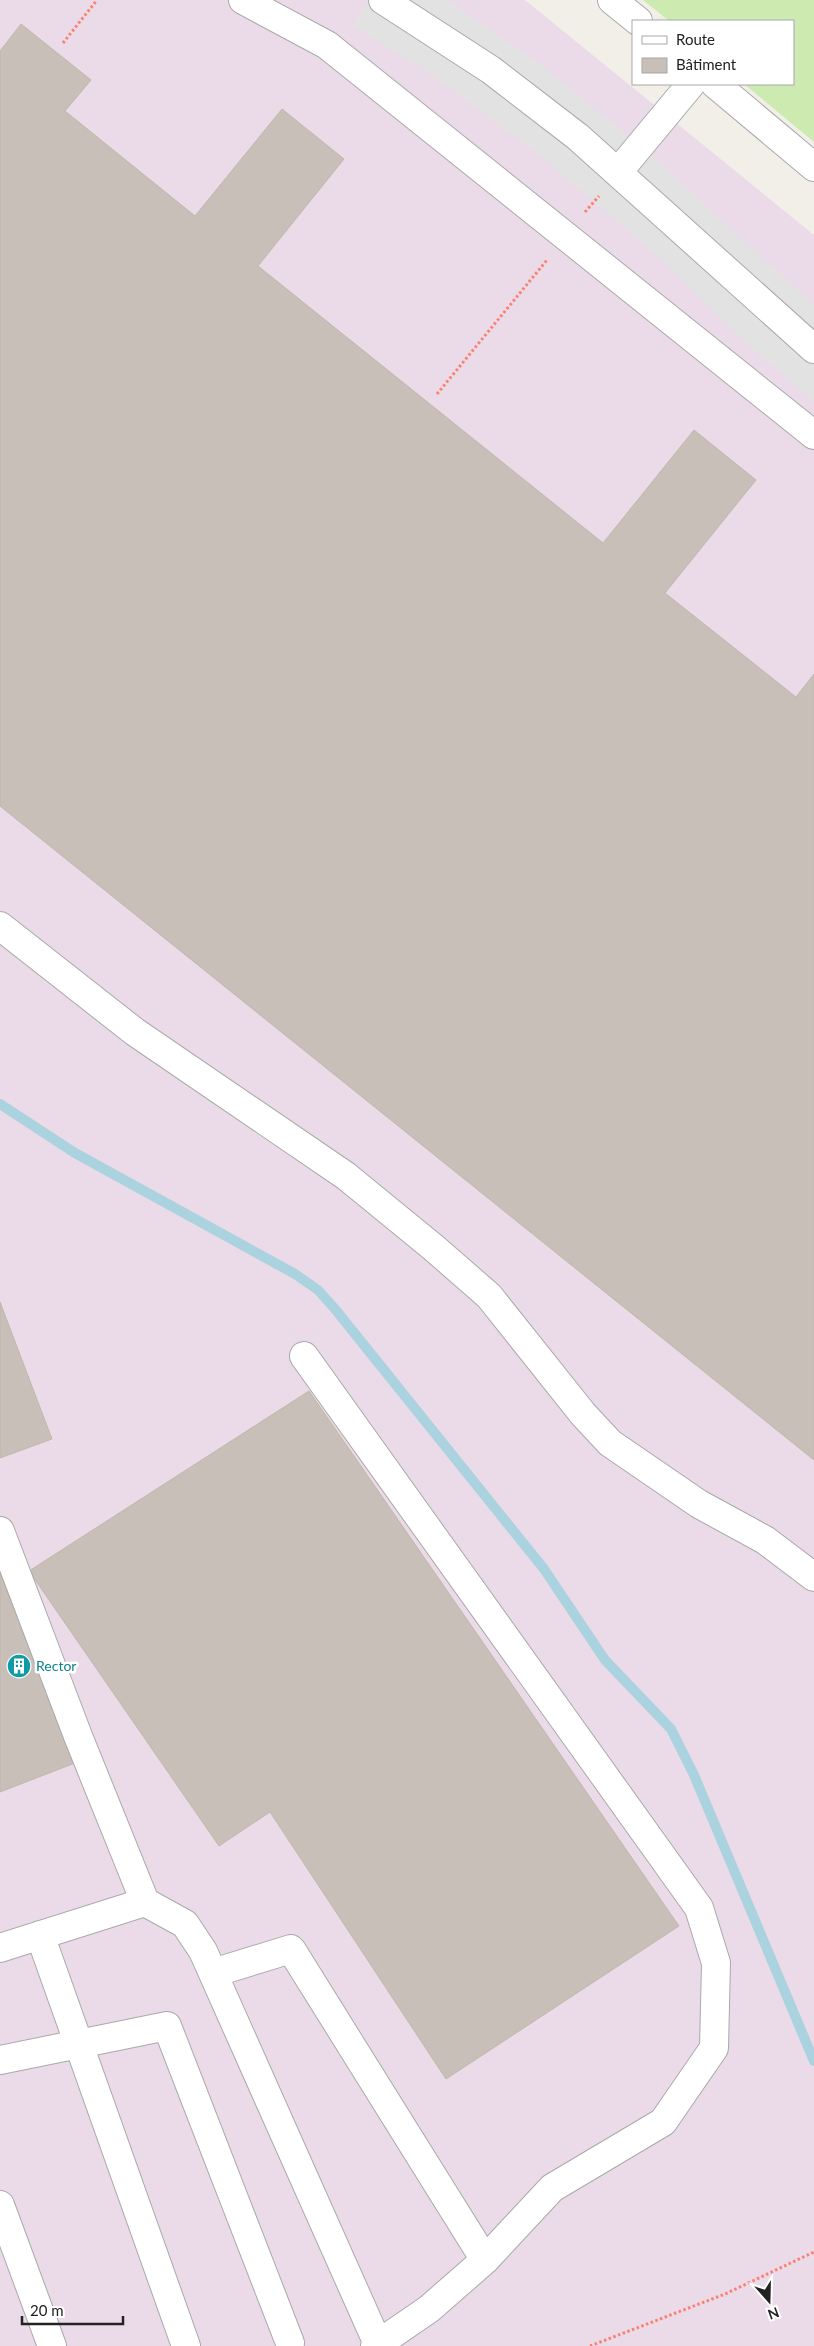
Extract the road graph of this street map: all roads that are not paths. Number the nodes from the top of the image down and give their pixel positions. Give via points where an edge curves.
1 (243, 0) edge
2 (383, 0) edge
3 (612, 0) edge
4 (637, 20) edge
5 (690, 85) edge
6 (716, 85) edge
7 (814, 167) edge
8 (618, 172) junction
9 (814, 349) edge
10 (814, 435) edge
11 (0, 926) edge
12 (304, 1356) dead end
13 (0, 1531) edge
14 (814, 1577) edge
15 (145, 1902) junction
16 (40, 1935) junction
17 (0, 1948) edge
18 (213, 1972) junction
19 (80, 2042) junction
20 (0, 2060) edge
21 (0, 2205) edge
22 (485, 2260) junction
23 (290, 2343) dead end
24 (376, 2345) edge
25 (52, 2346) edge
26 (186, 2346) edge

1 - 10 street via 327,45
2 - 8 street via 491,70
3 - 4 street
5 - 8 street
6 - 7 street
8 - 9 street
11 - 14 street via 136,1032 346,1176 434,1248 489,1296 610,1443 699,1504 765,1540
12 - 22 street via 699,1908 716,1963 714,2048 663,2122 552,2188
13 - 15 street
15 - 16 street
15 - 18 street via 184,1924
16 - 17 street
16 - 19 street
18 - 22 street via 291,1949
18 - 24 street
19 - 20 street
19 - 23 street via 167,2026
19 - 26 street
21 - 25 street
22 - 24 street via 429,2309

